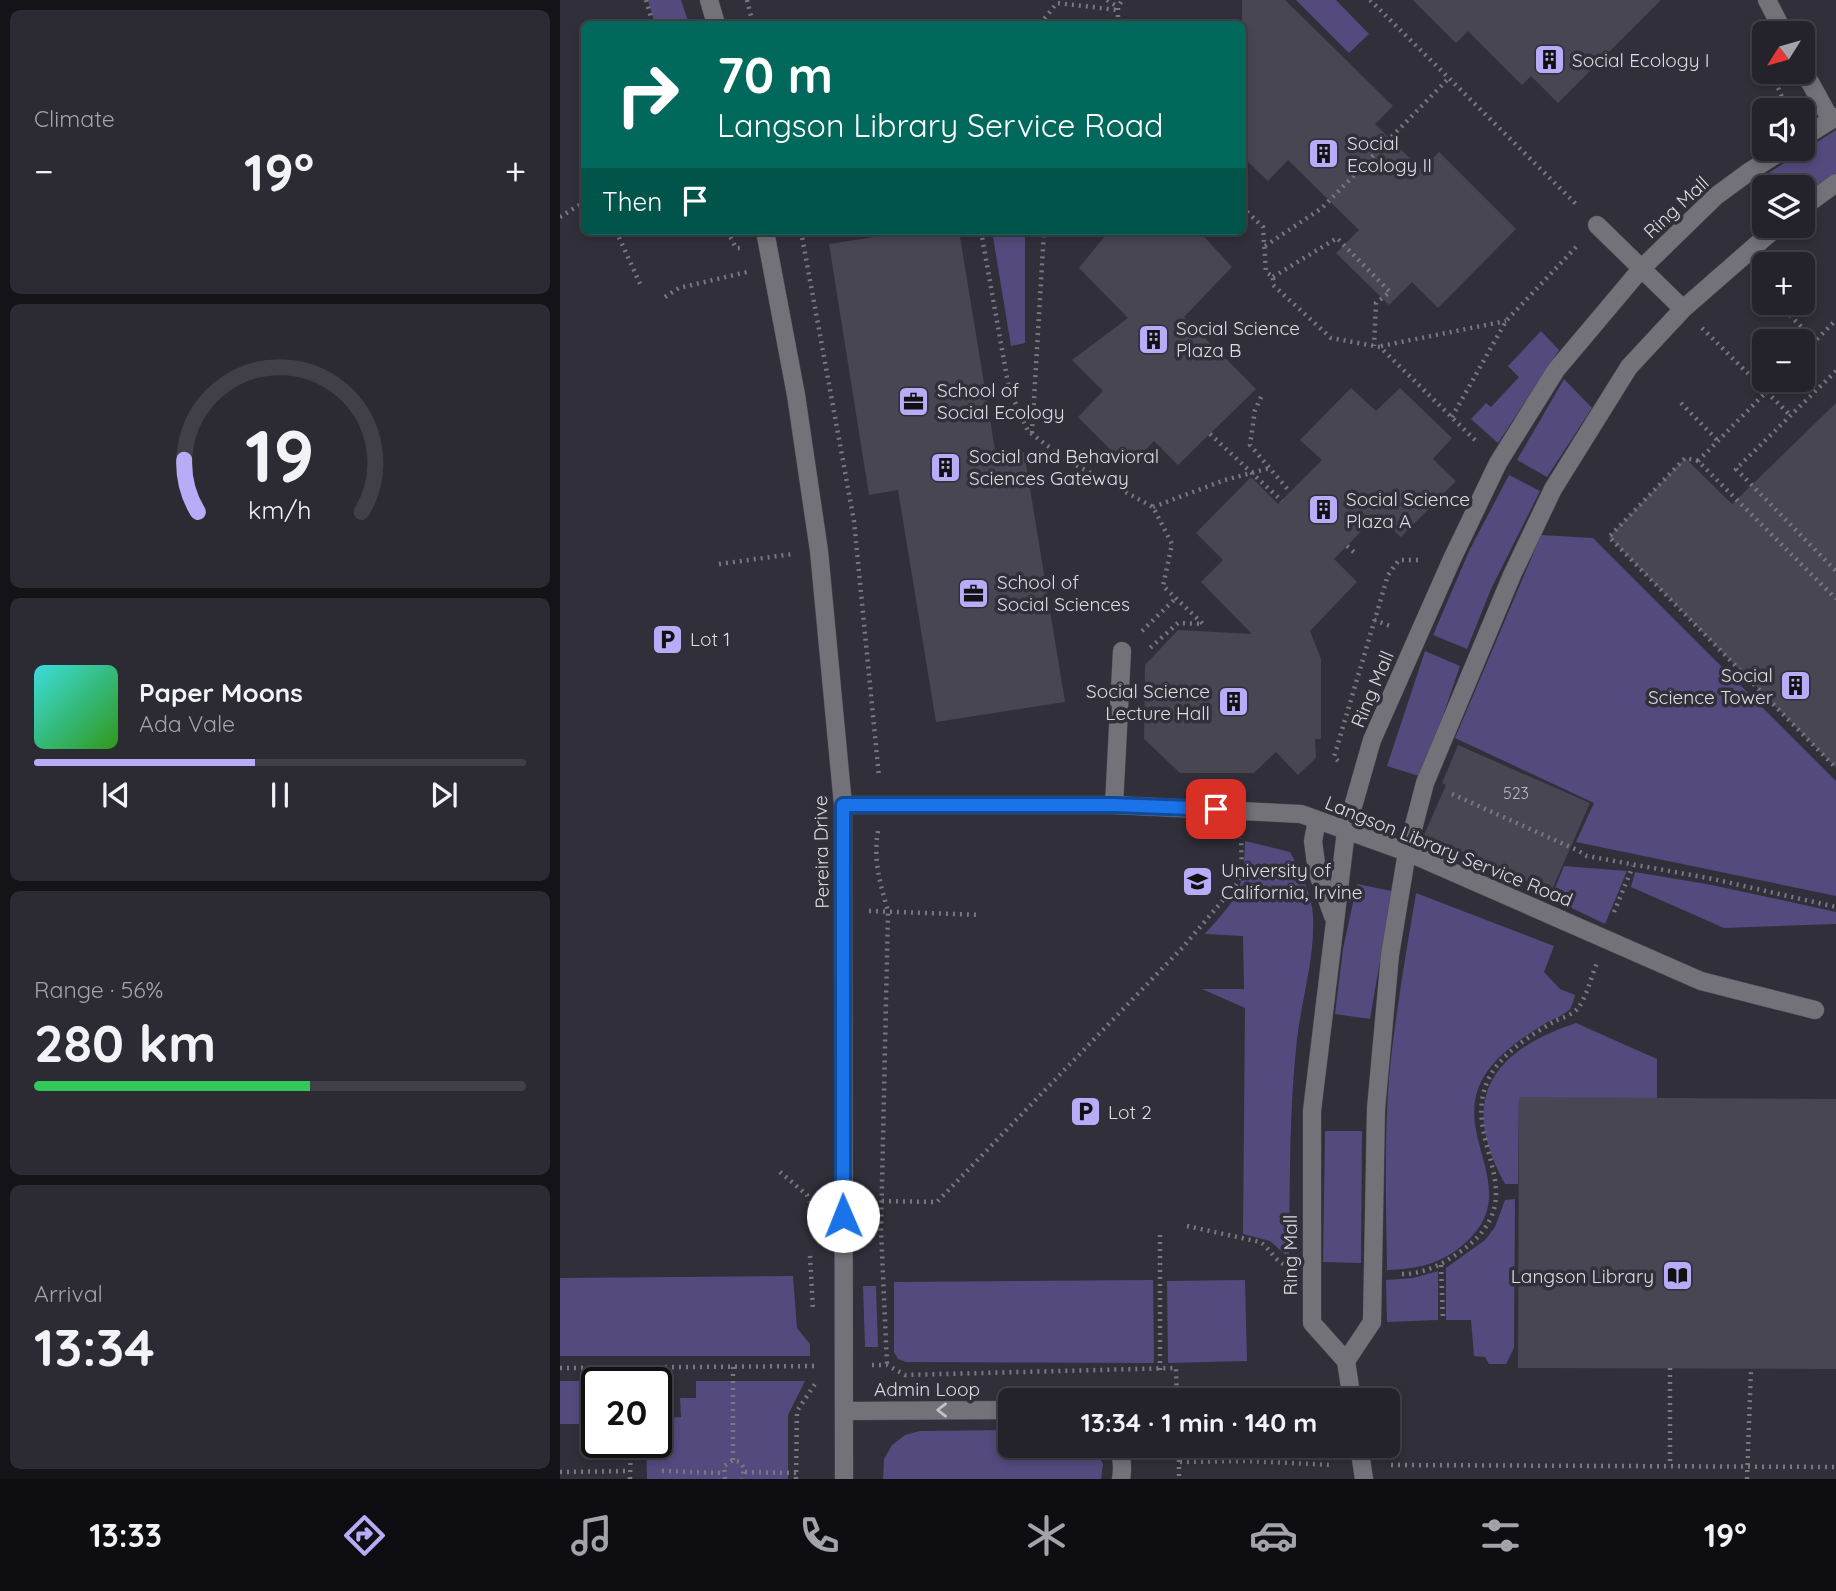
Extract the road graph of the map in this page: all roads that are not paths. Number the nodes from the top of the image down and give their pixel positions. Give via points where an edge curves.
1 (709, 0) edge
2 (1767, 0) edge
3 (715, 21) edge
4 (1778, 21) edge
5 (1812, 84) edge
6 (1833, 119) edge
7 (1815, 130) edge
8 (1766, 161) edge
9 (1836, 183) edge
10 (1815, 198) edge
11 (1597, 225) road end
12 (766, 235) edge
13 (1764, 238) edge
14 (1641, 269) junction
15 (1683, 309) junction
16 (1122, 651) road end
17 (843, 805) junction
18 (1114, 805) junction
19 (1317, 820) junction
20 (1346, 831) junction
21 (1407, 852) junction
22 (1335, 919) junction
23 (1815, 1010) dead end
24 (1346, 1361) junction
25 (1350, 1388) edge
26 (998, 1410) edge
27 (845, 1411) junction
28 (1120, 1458) edge
29 (1361, 1458) edge
30 (844, 1479) edge
31 (1121, 1479) edge
32 (1364, 1479) edge

1 - 3 street
2 - 4 street
5 - 6 street
6 - 7 street
8 - 14 street, Ring Mall via 1716,196
9 - 10 street
11 - 14 street
12 - 17 street, Pereira Drive via 819,551
13 - 15 street
14 - 15 street
14 - 20 street, Ring Mall via 1556,370 1498,463 1373,740
15 - 21 street via 1629,367 1553,489 1425,783
16 - 18 street
17 - 18 street, Langson Library Service Road
17 - 27 street, Pereira Drive
18 - 19 street, Langson Library Service Road via 1289,813
19 - 20 street, Langson Library Service Road
19 - 22 street via 1313,841 1317,871
20 - 21 street, Langson Library Service Road
20 - 22 street, Ring Mall
21 - 23 street, Langson Library Service Road via 1701,981
21 - 24 street via 1390,955 1377,1096 1372,1322
22 - 24 street, Ring Mall via 1312,1111 1312,1323
24 - 25 street
26 -> 27 street, Admin Loop
27 - 30 street, Pereira Drive
28 - 31 street
29 - 32 street

